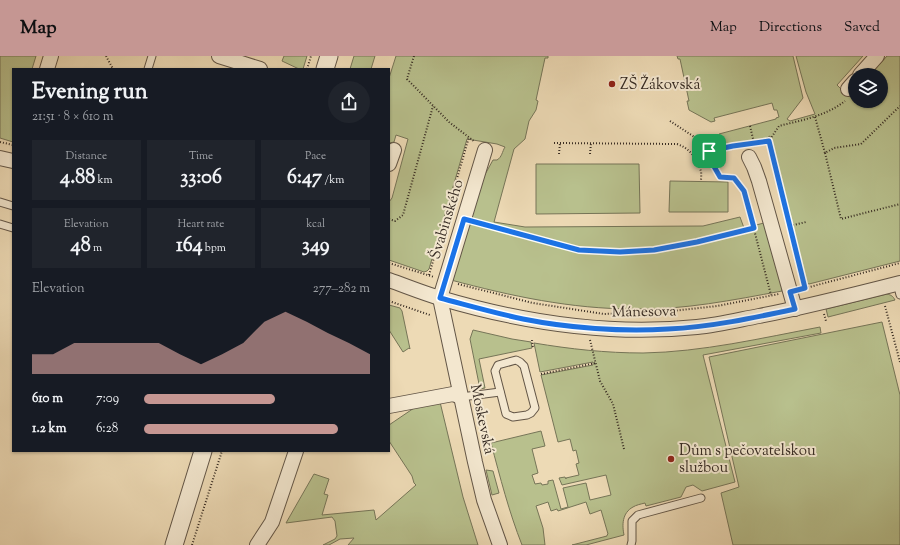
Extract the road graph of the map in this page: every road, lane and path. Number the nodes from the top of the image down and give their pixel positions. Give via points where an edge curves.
1 (51, 56) edge
2 (106, 56) edge
3 (152, 56) edge
4 (219, 56) edge
5 (311, 56) edge
6 (329, 56) edge
7 (414, 56) edge
8 (877, 56) edge
9 (47, 68) edge
10 (112, 68) edge
11 (148, 68) edge
12 (257, 68) edge
13 (307, 68) edge
14 (325, 68) edge
15 (866, 68) edge
16 (848, 93) edge
17 (433, 106) junction
18 (900, 106) edge
19 (814, 116) junction
20 (670, 121) dead end
21 (750, 126) dead end
22 (469, 138) junction
23 (769, 141) junction
24 (0, 142) edge
25 (554, 143) dead end
26 (560, 143) junction
27 (591, 143) junction
28 (754, 143) junction
29 (12, 145) edge
30 (394, 150) dead end
31 (485, 150) joint
32 (709, 151) junction
33 (825, 153) junction
34 (559, 154) dead end
35 (590, 154) dead end
36 (749, 157) dead end
37 (0, 158) edge
38 (12, 161) edge
39 (390, 161) edge
40 (701, 182) dead end
41 (0, 202) edge
42 (900, 204) edge
43 (12, 206) edge
44 (390, 219) edge
45 (464, 219) junction
46 (806, 222) dead end
47 (0, 224) edge
48 (789, 226) junction
49 (12, 228) edge
50 (754, 228) junction
51 (390, 263) edge
52 (900, 263) edge
53 (429, 275) junction
54 (390, 280) edge
55 (445, 280) junction
56 (899, 287) edge
57 (805, 288) junction
58 (790, 292) junction
59 (771, 295) junction
60 (440, 298) junction
61 (390, 302) edge
62 (885, 306) dead end
63 (795, 309) junction
64 (445, 319) junction
65 (588, 328) junction
66 (532, 340) dead end
67 (534, 348) dead end
68 (900, 362) edge
69 (596, 363) junction
70 (541, 374) dead end
71 (500, 392) junction
72 (461, 397) junction
73 (390, 406) edge
74 (624, 449) dead end
75 (203, 452) edge
76 (222, 452) edge
77 (296, 452) edge
78 (701, 498) dead end
79 (174, 545) edge
80 (192, 545) edge
81 (257, 545) edge
82 (500, 545) edge
83 (631, 545) edge

1 - 9 street
2 - 10 path
3 - 11 lane
4 - 12 street
5 - 13 path
6 - 14 street
7 - 17 path via 407,79
8 - 15 street
16 - 19 path via 834,109
17 - 22 path
17 - 44 path via 403,215 395,221
18 - 33 path via 862,144 834,148
19 - 23 path via 779,126
19 - 33 path
20 - 32 path via 699,140
21 - 28 path
22 - 31 path
22 - 53 path
23 - 28 path
23 - 48 path
24 - 29 path
25 - 26 path
26 - 27 path
26 - 34 path
27 - 35 path
27 - 40 path via 684,146 690,151 701,170
28 - 32 path
30 - 39 street
31 - 45 street, Švabinského
32 - 50 path via 707,155 720,177 734,178 744,191
33 - 42 path via 841,219
36 - 58 street via 759,181
37 - 38 street
41 - 43 lane
45 - 50 path via 579,250 620,252 654,250
45 - 55 street, Švabinského
46 - 48 path
47 - 49 lane
48 - 57 path
50 - 59 path
51 - 53 path
52 - 57 path
53 - 55 path
54 - 60 street, Mánesova
55 - 59 path via 533,303 604,314 663,312 717,306
55 - 60 street, Švabinského
56 - 63 street, Mánesova
57 - 58 path
58 - 59 path
58 - 63 street
60 - 64 street, Moskevská
60 - 65 street, Mánesova via 524,319
61 - 64 path
62 - 68 path
63 - 65 street, Mánesova via 697,327 636,330
64 - 72 street, Moskevská
65 - 69 path
66 - 67 path
69 - 70 path
69 - 74 path via 600,381 613,404
71 - 71 lane via 506,414 513,418 527,415 535,408 524,366 516,360 498,365 495,371
71 - 72 lane
72 - 73 street via 453,394
72 - 82 street, Moskevská via 484,500
75 - 79 street
76 - 80 path
77 - 81 street via 272,522
78 - 83 lane via 638,514 632,520

